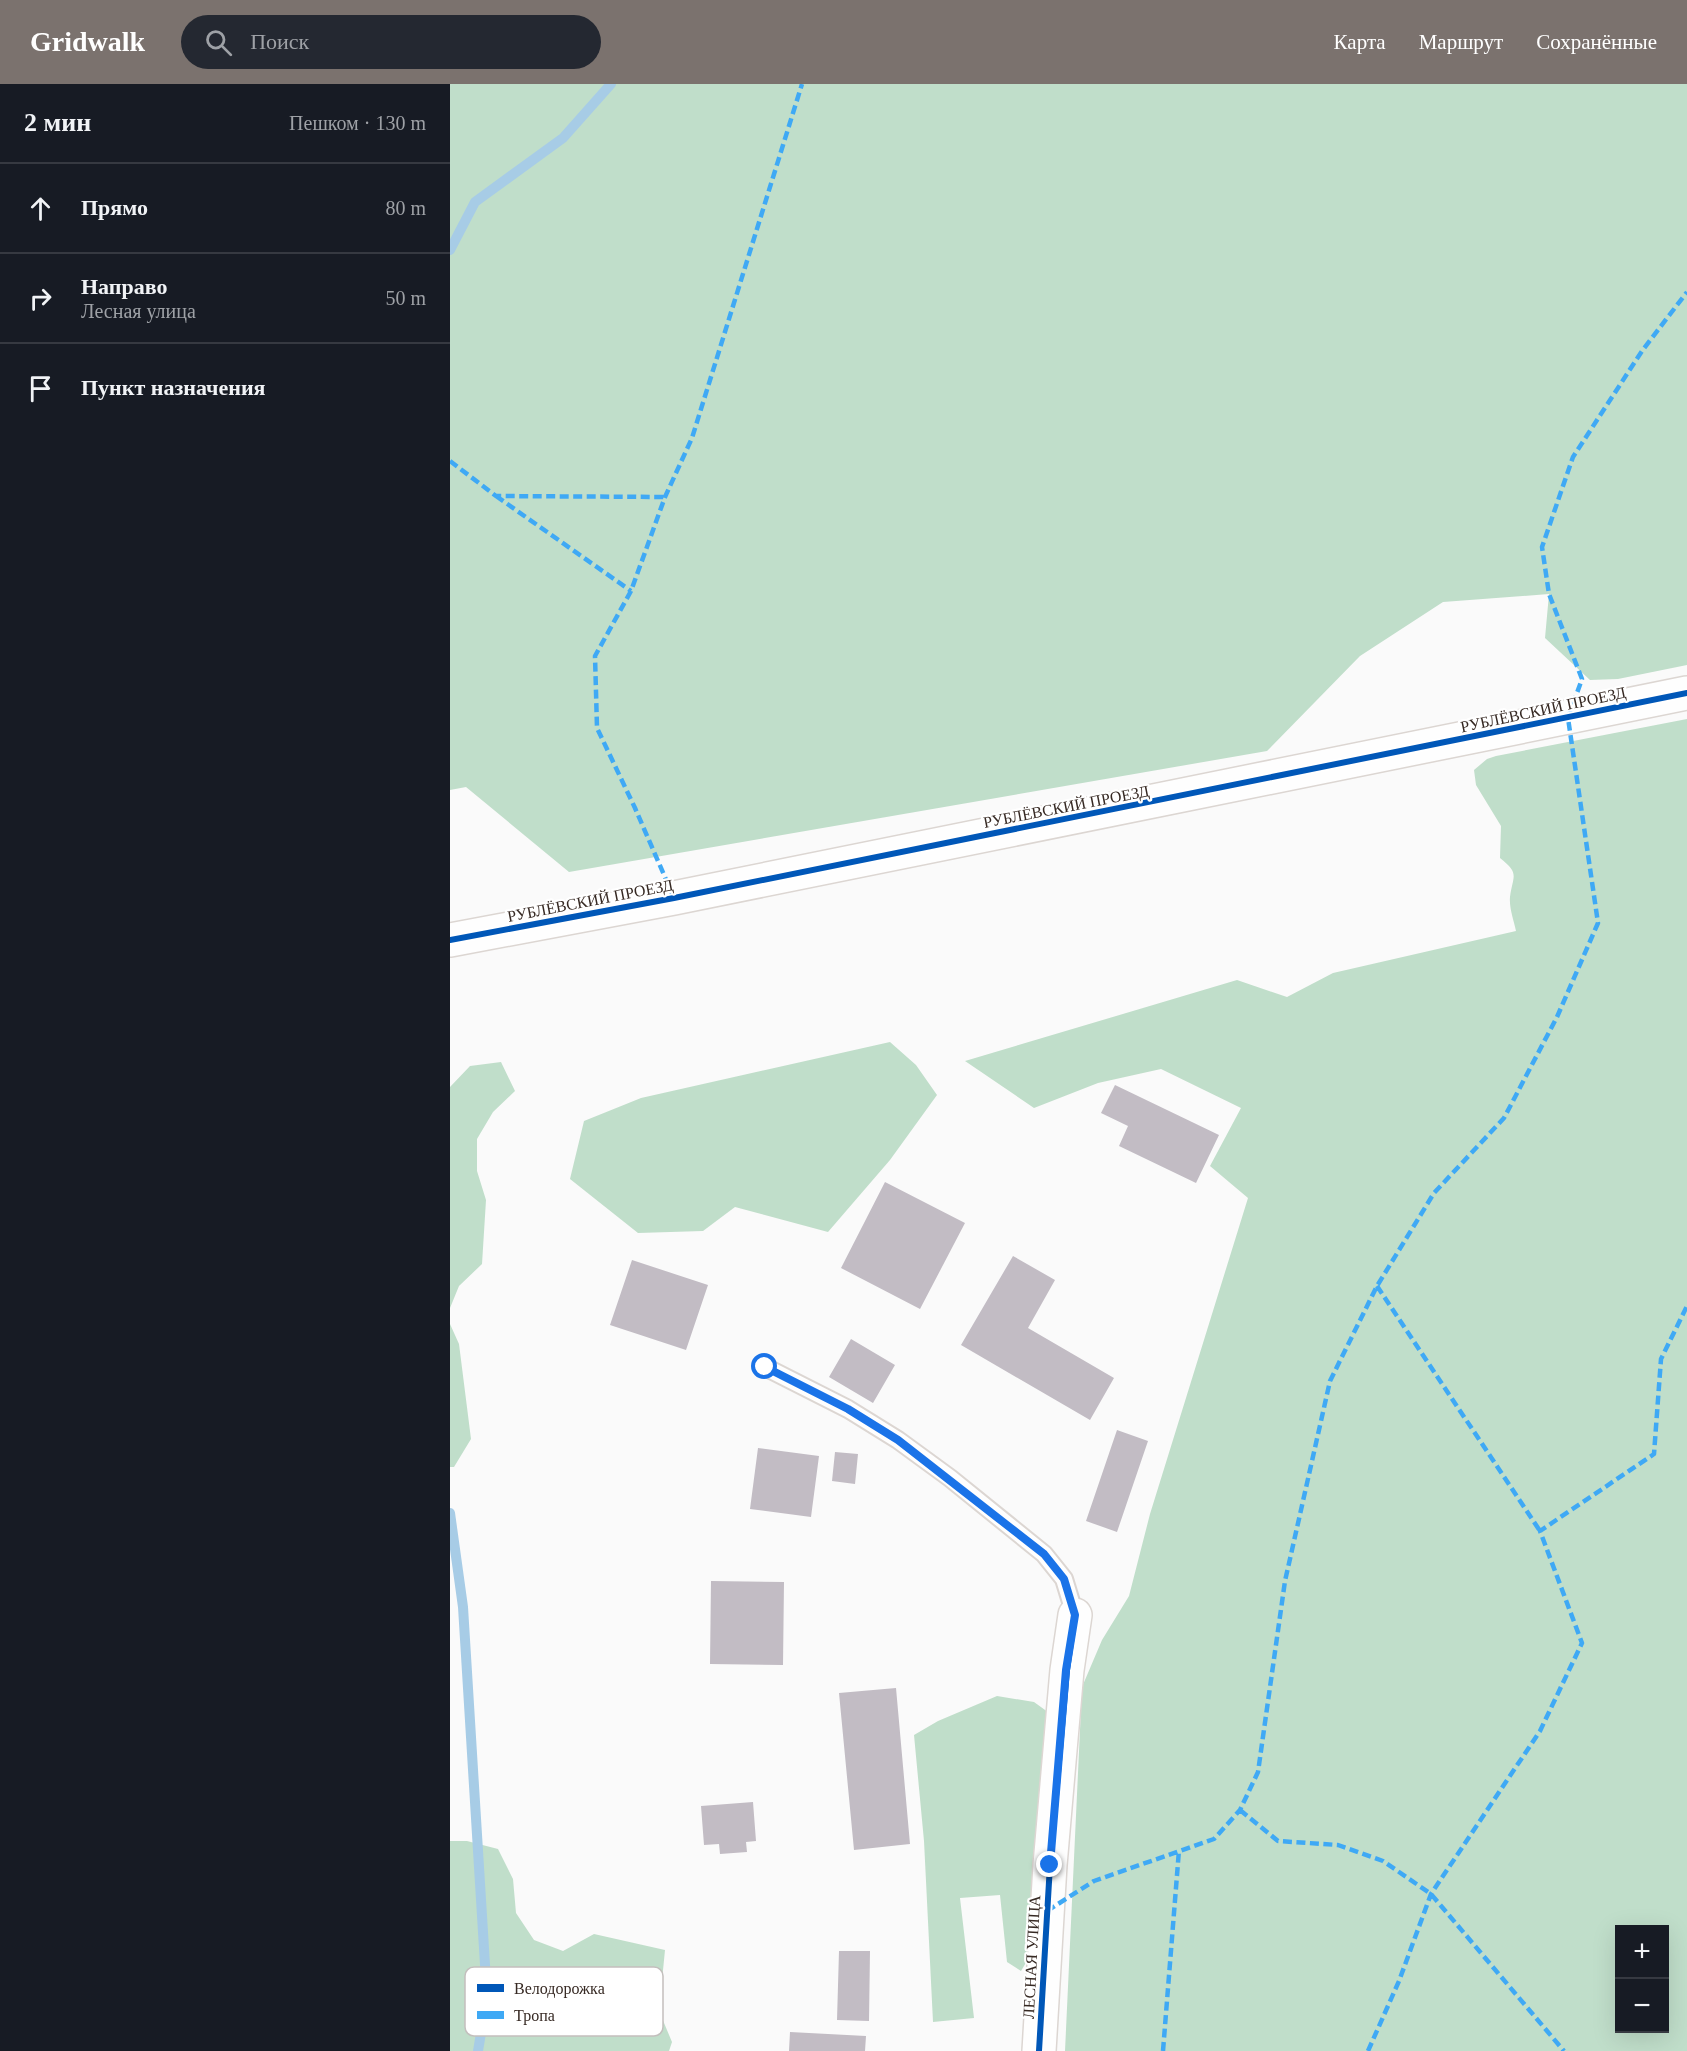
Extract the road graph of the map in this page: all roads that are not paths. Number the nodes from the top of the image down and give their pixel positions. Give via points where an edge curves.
1 (1687, 693) edge
2 (450, 940) edge
3 (765, 1367) dead end
4 (1075, 1615) joint
5 (1039, 2051) edge

1 - 2 street, РУБЛЁВСКИЙ ПРОЕЗД
3 - 4 lane via 848,1409 950,1478 1044,1554 1064,1579
4 - 5 street, ЛЕСНАЯ УЛИЦА via 1066,1670

